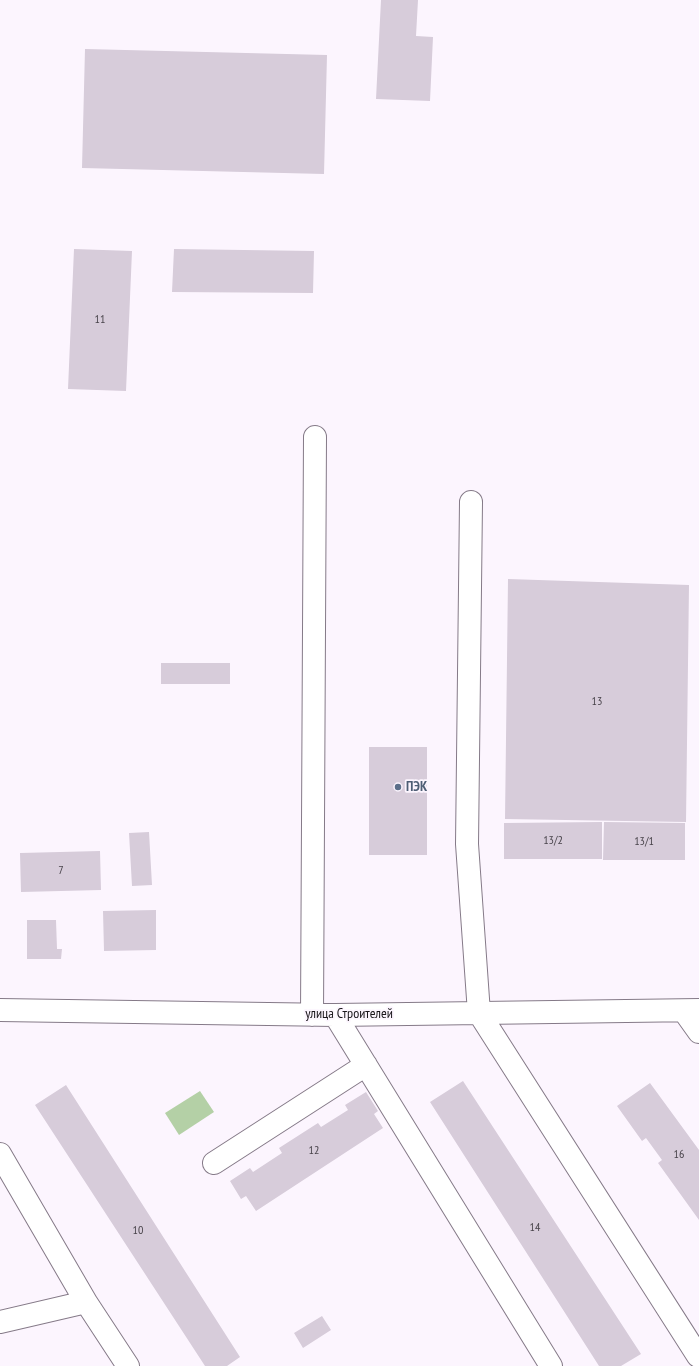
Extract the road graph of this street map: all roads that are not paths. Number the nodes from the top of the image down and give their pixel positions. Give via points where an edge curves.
1 (315, 437) dead end
2 (471, 502) dead end
3 (0, 1010) edge
4 (691, 1010) edge
5 (479, 1013) junction
6 (312, 1015) junction
7 (335, 1015) junction
8 (699, 1032) edge
9 (366, 1065) junction
10 (0, 1154) edge
11 (214, 1162) dead end
12 (86, 1302) junction
13 (0, 1322) edge
14 (698, 1356) dead end
15 (128, 1366) edge
16 (551, 1366) edge

1 - 6 street
2 - 5 street via 467,844
3 - 6 street, улица Строителей
4 - 5 street, улица Строителей
4 - 8 street
5 - 7 street, улица Строителей
5 - 14 street
6 - 7 street, улица Строителей
7 - 9 street
9 - 11 street
9 - 16 street
10 - 12 street
12 - 13 street
12 - 15 street

